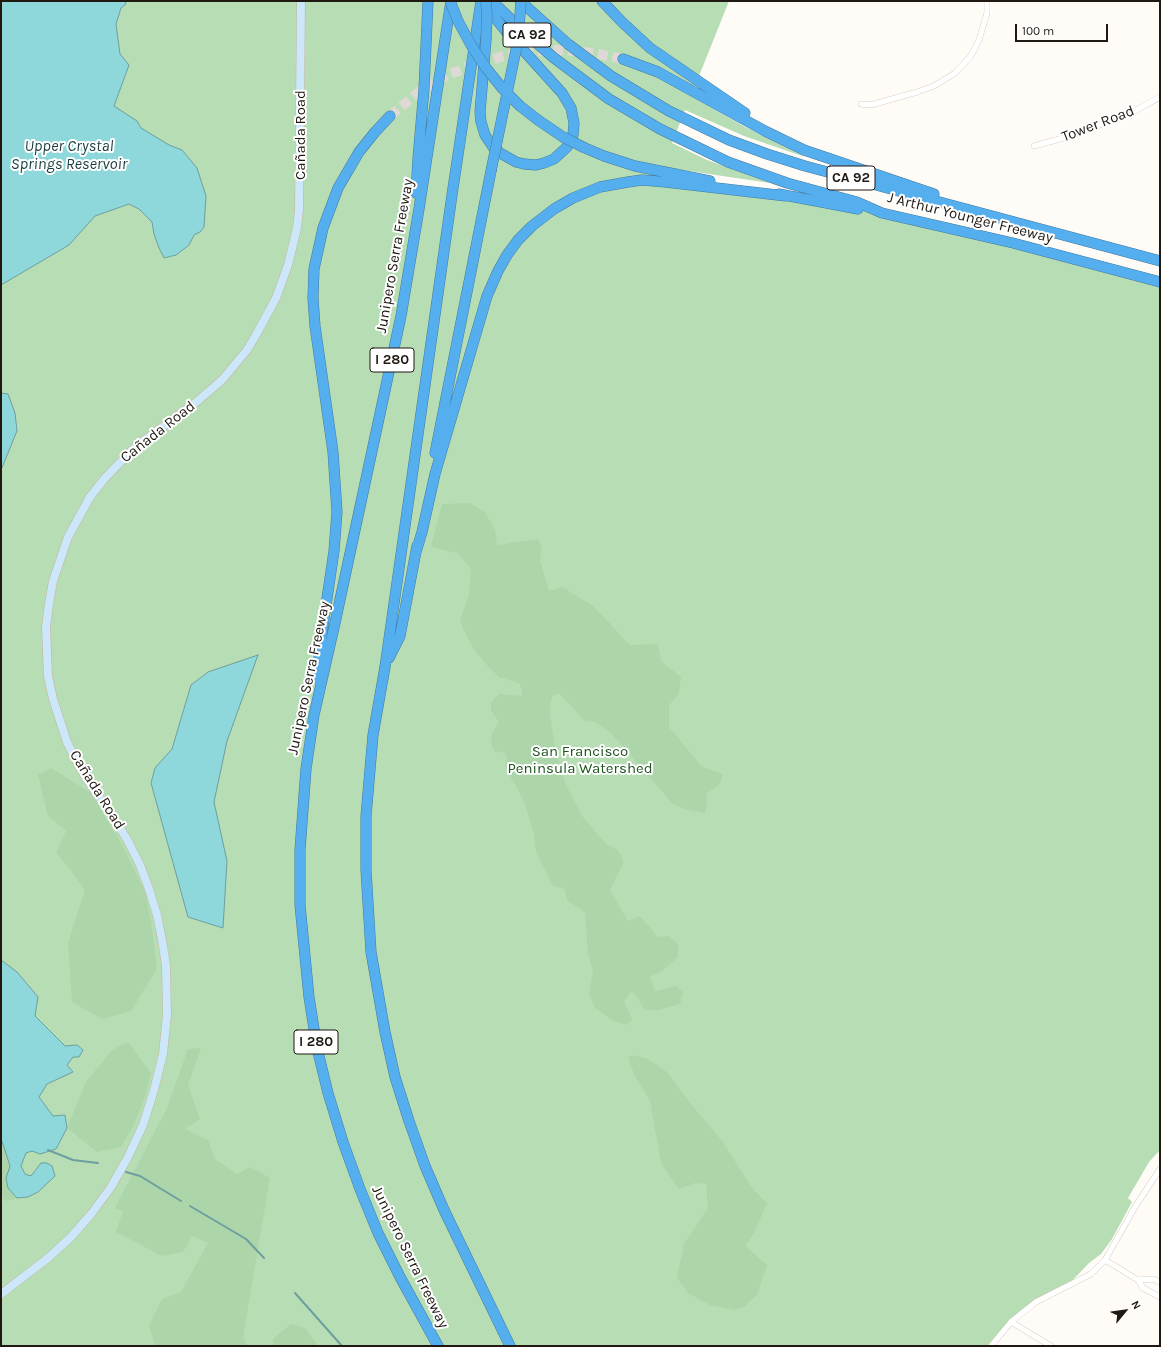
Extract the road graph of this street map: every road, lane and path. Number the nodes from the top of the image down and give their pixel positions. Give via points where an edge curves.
1 (301, 1) edge
2 (428, 1) edge
3 (450, 1) edge
4 (481, 1) edge
5 (486, 1) edge
6 (492, 1) edge
7 (520, 1) edge
8 (602, 1) edge
9 (987, 1) edge
10 (623, 59) tunnel mouth
11 (1160, 97) edge
12 (861, 104) dead end
13 (390, 116) tunnel mouth
14 (792, 144) junction
15 (1034, 146) dead end
16 (786, 196) junction
17 (882, 213) junction
18 (1001, 218) junction
19 (415, 236) junction
20 (1160, 261) edge
21 (1160, 282) edge
22 (416, 552) junction
23 (385, 667) junction
24 (314, 715) junction
25 (1160, 1169) edge
26 (1104, 1260) junction
27 (1138, 1280) junction
28 (1160, 1282) edge
29 (1, 1294) edge
30 (1160, 1297) edge
31 (1011, 1322) junction
32 (438, 1346) edge
33 (510, 1346) edge
34 (991, 1346) edge
35 (1051, 1346) edge

1 - 29 main road, Cañada Road via 299,210 288,265 276,298 250,345 222,380 135,447 104,478 90,497 68,537 53,581 46,627 48,676 53,699 67,742 77,762 128,840 149,889 163,946 167,1015 163,1054 149,1108 128,1157 111,1187 71,1237
2 - 19 highway
3 - 16 highway, bridge via 458,21 486,68 520,106 546,126 613,160
3 - 19 highway, Junipero Serra Freeway / I 280
4 - 5 highway, bridge via 505,30 562,93 571,108 573,135 564,151 547,162 536,165 516,162 493,147 485,135 480,108 486,40 487,17
4 - 23 highway, I 280
6 - 17 highway, J Arthur Younger Freeway / CA 92 via 523,32 565,67 614,102 660,129 751,171 857,202
7 - 18 highway, J Arthur Younger Freeway / CA 92 via 568,44 611,76 657,105 711,132 754,150 799,164
7 - 22 highway, bridge via 517,44
8 - 14 highway via 625,26 658,54
9 - 12 street via 987,13 979,40 968,59 955,73 934,86 917,92 871,105
10 - 14 highway via 670,78
11 - 15 street, Tower Road via 1133,112 1074,135
13 - 24 highway via 359,152 338,188 323,228 314,270 315,326 334,467 337,512
14 - 18 highway via 830,160 989,211
16 - 17 highway
16 - 22 highway via 642,180 600,187 573,198 550,211 532,226 507,255 487,296 435,474
17 - 21 highway, J Arthur Younger Freeway / CA 92 via 1013,243
18 - 20 highway, J Arthur Younger Freeway / CA 92
19 - 24 highway, Junipero Serra Freeway / I 280 via 384,396
22 - 23 highway via 400,636
23 - 33 highway, I 280 via 373,735 366,816 368,925 378,994 385,1032 409,1121 444,1210
24 - 32 highway, Junipero Serra Freeway / I 280 via 303,796 300,877 304,962 317,1048 328,1093 360,1189 378,1233
25 - 26 street
26 - 27 street
26 - 31 street via 1091,1274 1036,1302
27 - 28 street via 1153,1278
27 - 30 street via 1143,1288
31 - 34 street
31 - 35 street

